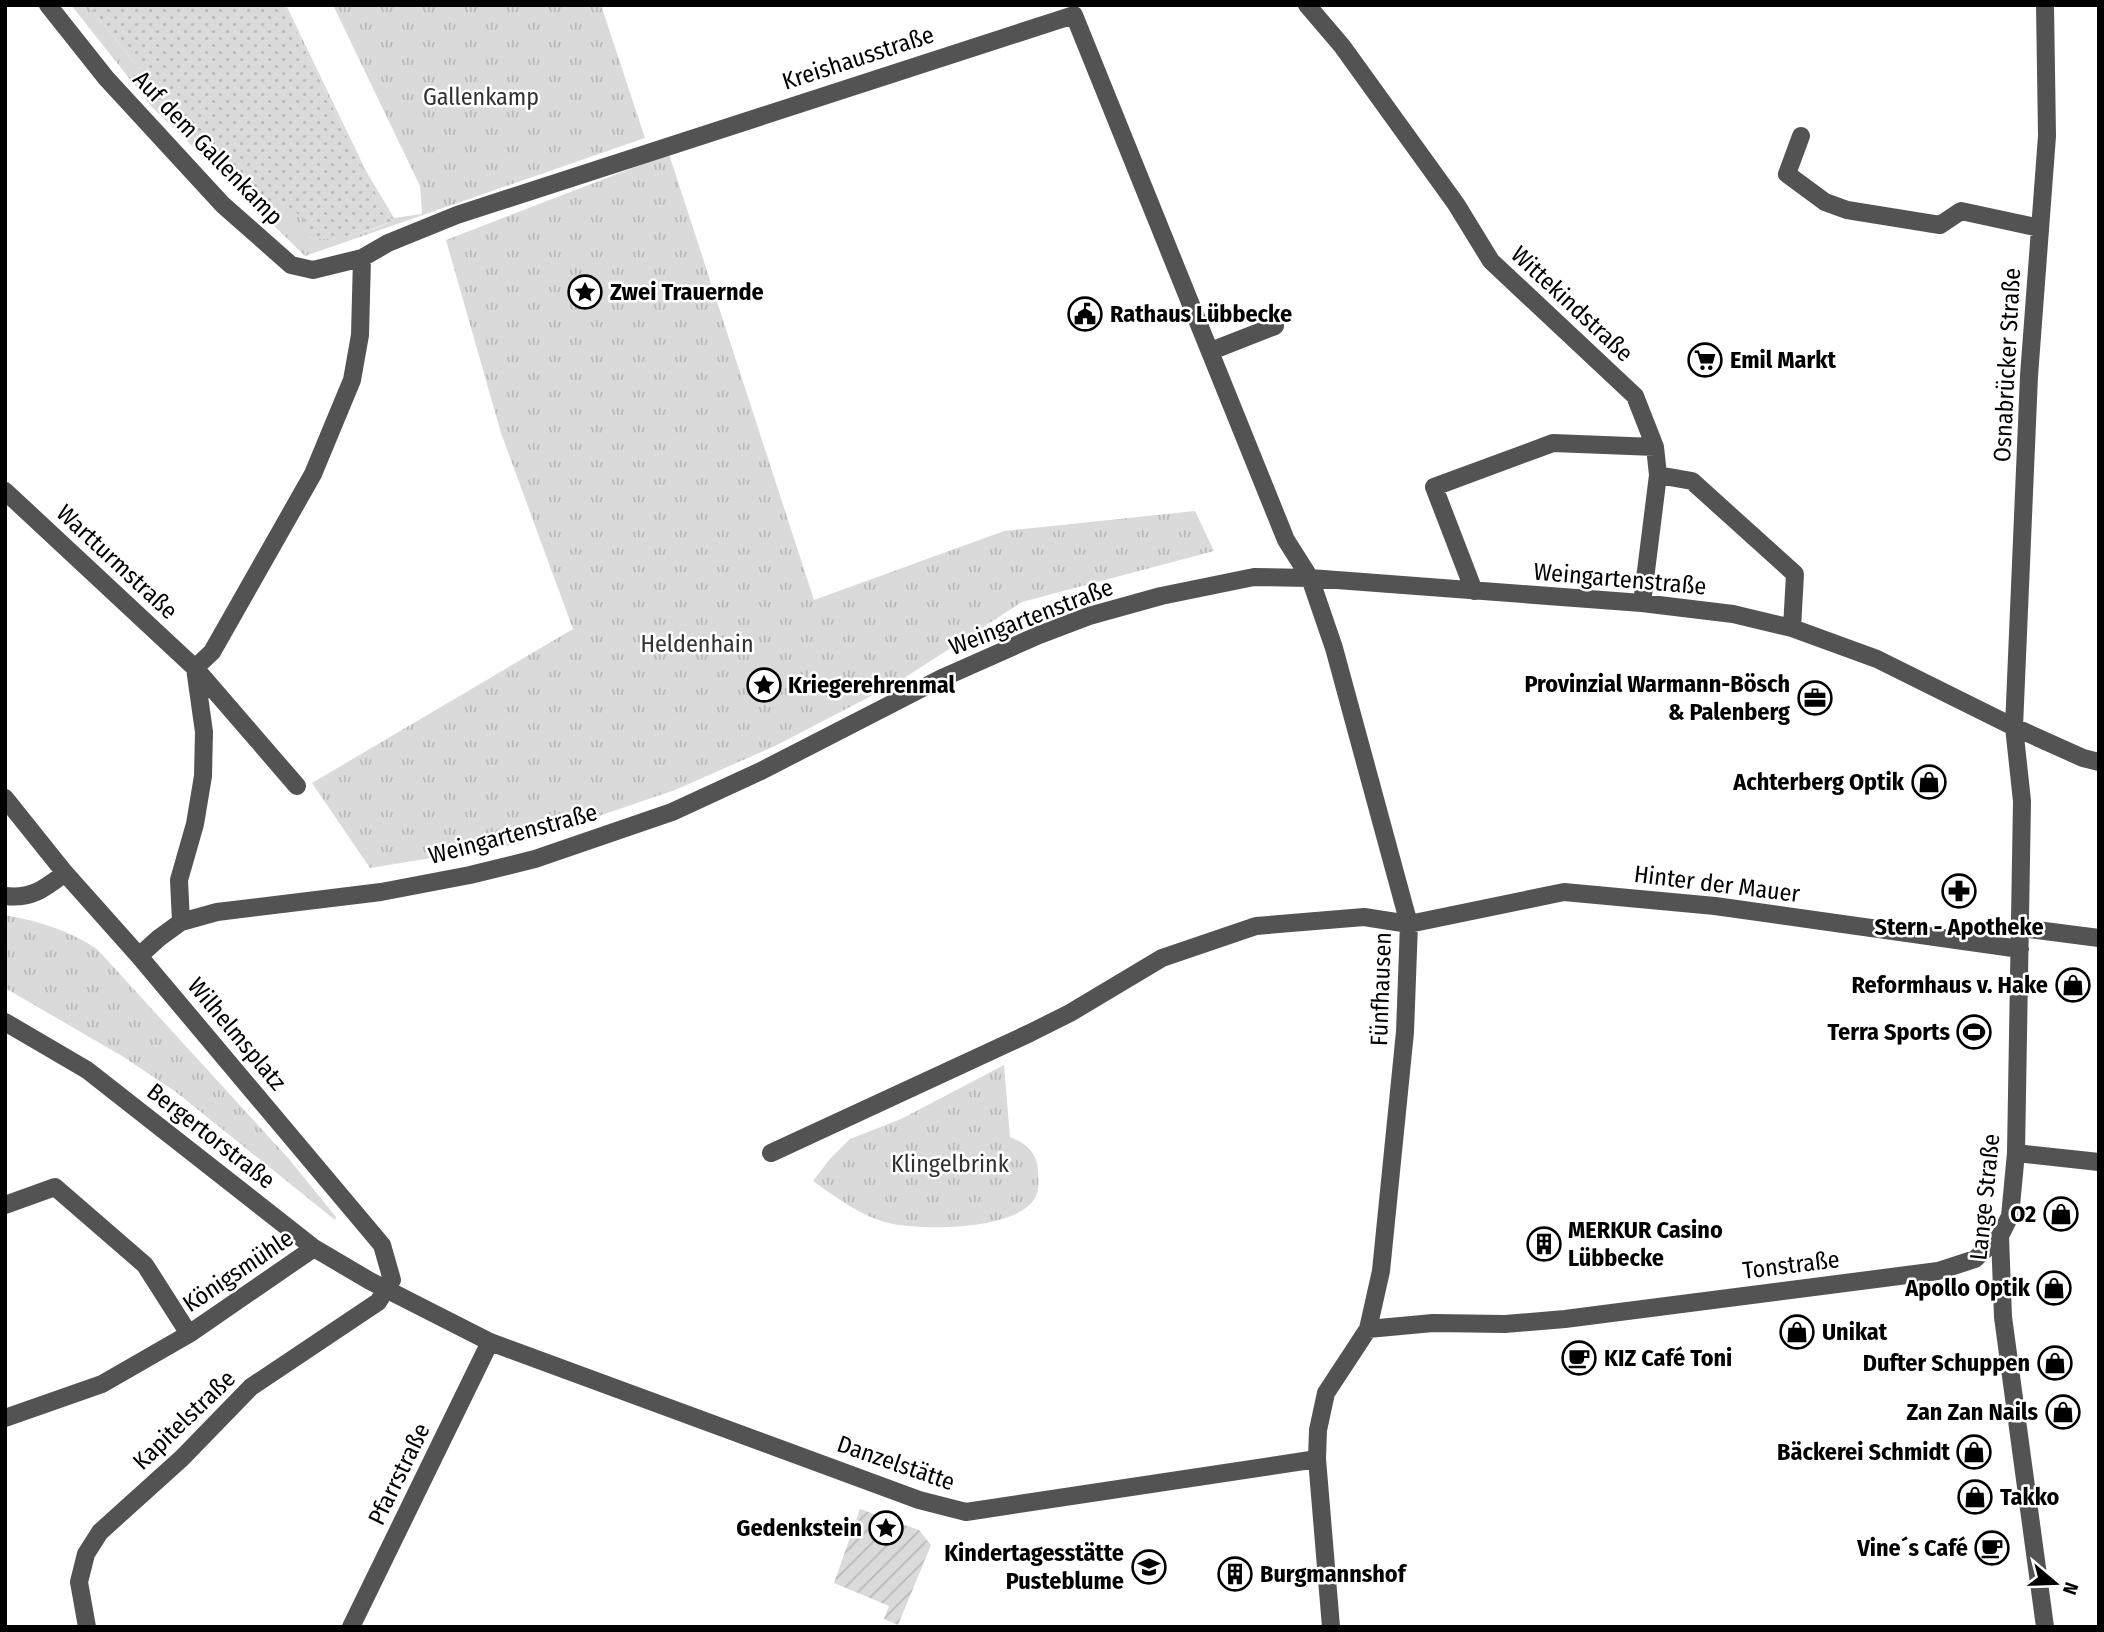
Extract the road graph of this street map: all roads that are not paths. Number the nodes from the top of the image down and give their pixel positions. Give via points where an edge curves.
1 (48, 5) edge
2 (1307, 5) edge
3 (2045, 5) edge
4 (1801, 136) dead end
5 (2040, 228) junction
6 (362, 258) junction
7 (1275, 326) dead end
8 (1210, 351) junction
9 (1655, 447) junction
10 (1658, 475) junction
11 (5, 491) edge
12 (1310, 578) junction
13 (1474, 591) junction
14 (1642, 603) junction
15 (1792, 628) junction
16 (195, 668) junction
17 (2014, 727) junction
18 (2099, 762) edge
19 (297, 786) dead end
20 (5, 798) edge
21 (65, 873) junction
22 (5, 896) edge
23 (181, 922) junction
24 (1409, 924) junction
25 (2021, 928) junction
26 (2099, 939) edge
27 (2021, 949) junction
28 (139, 956) junction
29 (5, 1022) edge
30 (771, 1153) dead end
31 (2016, 1153) junction
32 (2099, 1163) edge
33 (5, 1205) edge
34 (2000, 1236) junction
35 (314, 1248) junction
36 (386, 1289) junction
37 (1368, 1329) junction
38 (189, 1334) junction
39 (490, 1342) junction
40 (5, 1418) edge
41 (1317, 1459) junction
42 (87, 1627) edge
43 (351, 1627) edge
44 (1331, 1627) edge
45 (2045, 1627) edge

1 - 6 street, Auf dem Gallenkamp via 106,78 223,205 290,265 313,271
2 - 9 street, Wittekindstraße via 1448,192 1491,261 1635,396
3 - 5 street, Osnabrücker Straße via 2046,136
4 - 5 street via 1787,174 1825,202 1940,225 1961,211
5 - 17 street, Osnabrücker Straße via 2028,389
6 - 8 street, Kreishausstraße via 457,215 1074,15
6 - 16 street via 360,335 352,380 313,474 212,652
7 - 8 street
8 - 12 street, Kreishausstraße via 1286,540
9 - 10 street, Wittekindstraße
9 - 13 street via 1553,443 1434,487
10 - 14 street, Wittekindstraße
10 - 15 street via 1692,481 1795,574
11 - 16 street, Wartturmstraße
12 - 13 street, Weingartenstraße
12 - 23 street, Weingartenstraße via 1254,577 1089,616 940,678 672,812 535,859 381,892 218,912
12 - 24 street, Fünfhausen via 1334,648
13 - 14 street, Weingartenstraße
14 - 15 street, Weingartenstraße via 1733,614
15 - 17 street, Weingartenstraße via 1877,659
16 - 19 street, Wartturmstraße
16 - 23 street via 204,732 203,776 179,880
17 - 18 street, Weingartenstraße
17 - 25 street, Lange Straße via 2022,801
20 - 21 street, Wilhelmsplatz
21 - 22 street via 43,890 22,898
21 - 28 street, Wilhelmsplatz
23 - 28 street, Weingartenstraße
24 - 27 street, Hinter der Mauer via 1564,892 1715,906
24 - 30 street via 1364,917 1256,926 1162,958 1040,1028
24 - 37 street, Fünfhausen via 1394,1153 1381,1271
25 - 26 street
25 - 27 street, Lange Straße
27 - 31 street, Lange Straße
28 - 36 street, Wilhelmsplatz via 382,1245 392,1280
29 - 35 street, Bergertorstraße via 88,1070
31 - 32 street
31 - 34 street, Lange Straße via 2010,1216
33 - 38 street via 55,1187 145,1265
34 - 37 street, Tonstraße via 1975,1259 1938,1271 1565,1319
34 - 45 street, Lange Straße via 2003,1317
35 - 36 street, Bergertorstraße
35 - 38 street, Königsmühle
36 - 39 street, Danzelstätte
36 - 42 street, Kapitelstraße via 378,1302 251,1387 100,1532 86,1554 79,1582
37 - 41 street via 1326,1393
38 - 40 street, Königsmühle via 102,1384
39 - 41 street, Danzelstätte via 919,1500 965,1512
39 - 43 street, Pfarrstraße
41 - 44 street

